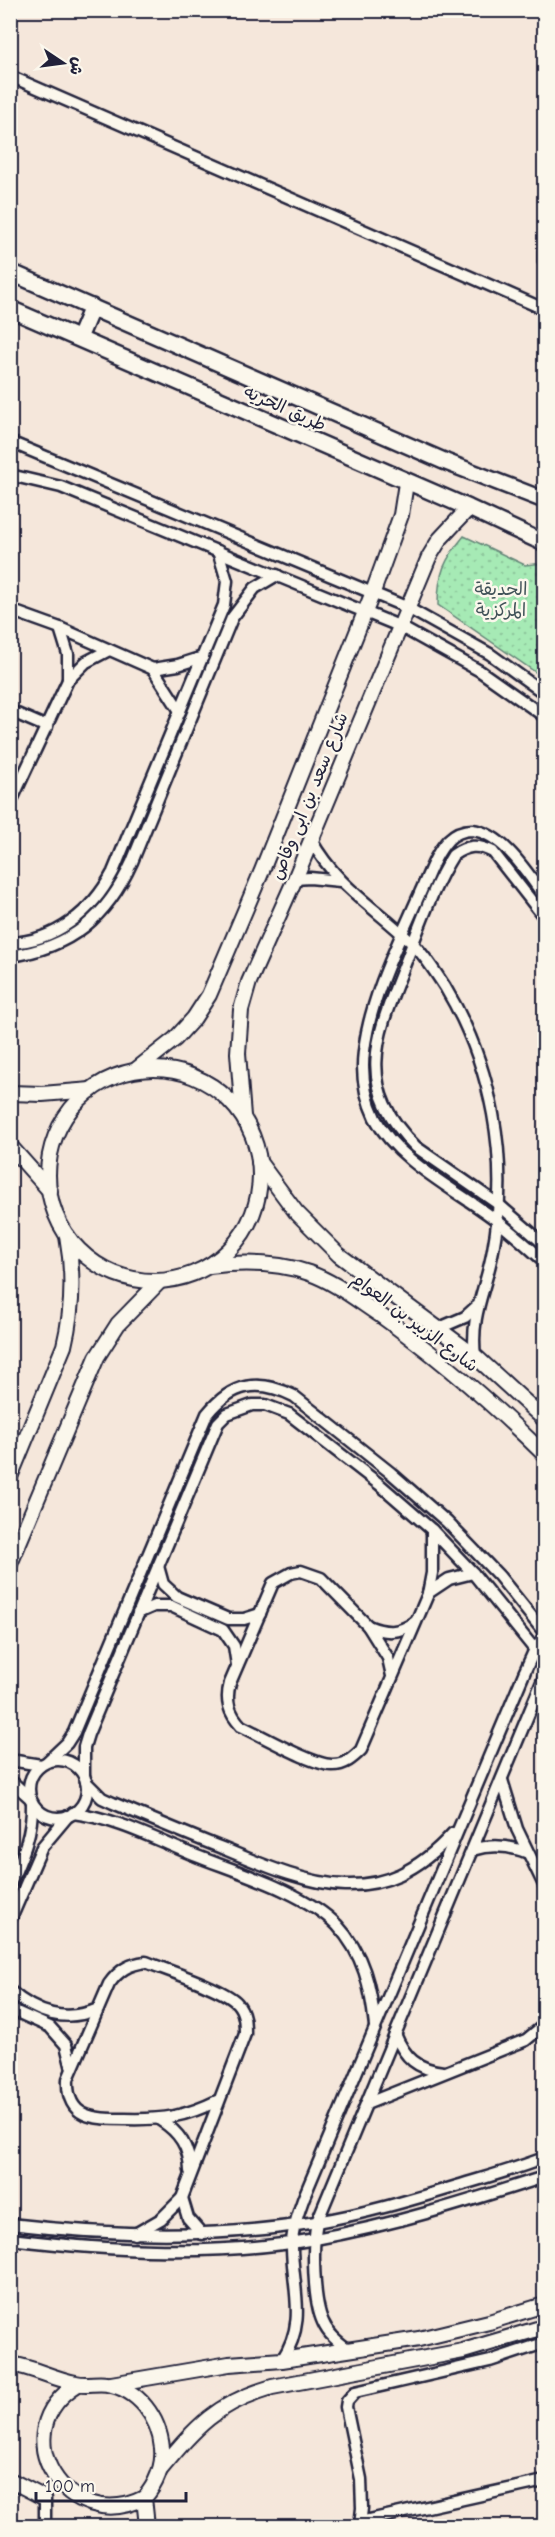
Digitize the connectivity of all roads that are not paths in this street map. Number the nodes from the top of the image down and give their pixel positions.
1 (10, 76) edge
2 (544, 250) edge
3 (544, 262) edge
4 (10, 272) edge
5 (92, 307) junction
6 (10, 309) edge
7 (544, 309) edge
8 (79, 338) junction
9 (10, 442) edge
10 (10, 475) edge
11 (406, 483) junction
12 (544, 500) edge
13 (468, 508) junction
14 (544, 543) edge
15 (218, 551) junction
16 (277, 576) junction
17 (374, 592) junction
18 (406, 607) junction
19 (10, 610) edge
20 (365, 612) junction
21 (399, 626) junction
22 (60, 628) junction
23 (109, 650) junction
24 (203, 657) junction
25 (153, 669) junction
26 (68, 680) junction
27 (544, 693) edge
28 (10, 711) edge
29 (180, 711) junction
30 (544, 716) edge
31 (47, 727) junction
32 (162, 755) junction
33 (173, 760) junction
34 (10, 804) edge
35 (311, 840) junction
36 (295, 879) junction
37 (339, 881) junction
38 (542, 893) edge
39 (530, 898) junction
40 (544, 917) edge
41 (402, 934) junction
42 (10, 943) edge
43 (413, 944) junction
44 (10, 956) edge
45 (135, 1070) junction
46 (91, 1090) junction
47 (10, 1093) edge
48 (243, 1116) junction
49 (10, 1146) edge
50 (259, 1162) junction
51 (50, 1191) junction
52 (498, 1204) junction
53 (497, 1220) junction
54 (66, 1234) junction
55 (544, 1244) edge
56 (544, 1261) edge
57 (207, 1267) junction
58 (160, 1281) junction
59 (476, 1306) junction
60 (437, 1329) junction
61 (475, 1356) junction
62 (544, 1419) edge
63 (544, 1454) edge
64 (10, 1477) edge
65 (175, 1491) junction
66 (187, 1496) junction
67 (432, 1530) junction
68 (10, 1564) edge
69 (158, 1565) junction
70 (473, 1573) junction
71 (428, 1593) junction
72 (201, 1607) junction
73 (138, 1613) junction
74 (260, 1614) junction
75 (196, 1618) junction
76 (416, 1621) junction
77 (368, 1626) junction
78 (544, 1634) edge
79 (535, 1649) junction
80 (544, 1660) edge
81 (237, 1665) junction
82 (392, 1676) junction
83 (544, 1677) edge
84 (10, 1760) edge
85 (45, 1763) junction
86 (85, 1779) junction
87 (10, 1780) edge
88 (502, 1780) junction
89 (32, 1801) junction
90 (71, 1815) junction
91 (460, 1827) junction
92 (472, 1850) junction
93 (528, 1852) junction
94 (10, 1884) edge
95 (544, 1886) edge
96 (10, 1921) edge
97 (398, 1975) junction
98 (417, 1983) junction
99 (10, 1991) edge
100 (10, 2009) edge
101 (98, 2009) junction
102 (35, 2013) junction
103 (544, 2025) edge
104 (375, 2028) junction
105 (395, 2034) junction
106 (72, 2069) junction
107 (443, 2072) junction
108 (219, 2100) junction
109 (366, 2104) junction
110 (160, 2120) junction
111 (543, 2163) edge
112 (190, 2176) junction
113 (544, 2177) edge
114 (182, 2198) junction
115 (317, 2222) junction
116 (10, 2224) edge
117 (294, 2226) junction
118 (36, 2227) junction
119 (135, 2234) junction
120 (202, 2234) junction
121 (10, 2239) edge
122 (314, 2239) junction
123 (34, 2242) junction
124 (292, 2242) junction
125 (544, 2305) edge
126 (544, 2327) edge
127 (544, 2343) edge
128 (349, 2350) junction
129 (282, 2360) junction
130 (10, 2364) edge
131 (78, 2384) junction
132 (110, 2384) junction
133 (32, 2421) dead end
134 (29, 2470) dead end
135 (160, 2470) junction
136 (10, 2480) edge
137 (544, 2481) edge
138 (44, 2498) junction
139 (144, 2498) junction
140 (62, 2512) dead end
141 (105, 2518) dead end
142 (360, 2524) edge
143 (45, 2526) edge
144 (147, 2526) edge

1 - 7 street
2 - 3 street
4 - 5 main road, طريق الحريه
5 - 8 main road
5 - 12 main road, طريق الحريه
6 - 8 main road, طريق الحريه
8 - 11 main road, طريق الحريه
9 - 17 street
10 - 15 street
11 - 13 main road, طريق الحريه
11 - 17 street, شارع سعد بن ابى وقاص
13 - 14 main road, طريق الحريه
13 - 18 street, شارع سعد بن ابى وقاص
15 - 16 street
15 - 24 street
16 - 20 street
16 - 33 street
17 - 18 street
17 - 20 street, شارع سعد بن ابى وقاص
18 - 21 street, شارع سعد بن ابى وقاص
18 - 27 street
19 - 22 street
20 - 21 street
20 - 45 street, شارع سعد بن ابى وقاص
21 - 30 street
21 - 35 street, شارع سعد بن ابى وقاص
22 - 23 street
22 - 26 street
23 - 25 street
23 - 26 street
24 - 25 street
24 - 29 street
25 - 29 street
26 - 31 street
28 - 31 street
29 - 32 street
31 - 34 street
32 - 33 street
32 - 42 street
33 - 44 street
35 - 36 street, شارع سعد بن ابى وقاص
35 - 37 street
36 - 37 street
36 - 48 street, شارع سعد بن ابى وقاص
37 - 41 street
38 - 39 street
38 - 41 street
39 - 40 street
39 - 43 street
41 - 43 street
41 - 53 street
43 - 52 street
43 - 52 street
45 - 46 street
45 - 48 street
46 - 47 street
46 - 51 street
48 - 50 street
49 - 51 street
50 - 57 street
50 - 60 street, شارع الزبير بن العوام
51 - 54 street
52 - 53 street
52 - 55 street
53 - 56 street
53 - 59 street
54 - 58 street
54 - 64 street
57 - 58 street
57 - 63 street, شارع الزبير بن العوام
58 - 68 street
59 - 60 street
59 - 61 street
60 - 61 street, شارع الزبير بن العوام
61 - 62 street, شارع الزبير بن العوام
65 - 66 street
65 - 78 street
65 - 85 street
66 - 67 street
66 - 69 street
67 - 70 street
67 - 71 street
69 - 72 street
69 - 73 street
70 - 71 street
70 - 79 street
71 - 76 street
72 - 74 street
72 - 75 street
73 - 75 street
73 - 86 street
74 - 77 street
74 - 81 street
75 - 81 street
76 - 77 street
76 - 82 street
77 - 82 street
78 - 79 street
79 - 80 street
79 - 91 street
81 - 82 street
83 - 88 street
84 - 85 street
85 - 86 street
85 - 89 street
86 - 90 street
86 - 91 street
87 - 89 street
88 - 92 street
88 - 93 street
89 - 90 street
89 - 94 street
90 - 96 street
90 - 104 street
91 - 97 street
92 - 93 street
92 - 98 street
93 - 95 street
97 - 98 street
97 - 104 street
98 - 105 street
99 - 102 street
100 - 102 street
101 - 102 street
101 - 106 street
101 - 108 street
102 - 106 street
103 - 107 street
104 - 117 street
105 - 107 street
105 - 109 street
106 - 110 street
107 - 109 street
108 - 110 street
108 - 112 street
109 - 115 street
110 - 112 street
111 - 115 street
112 - 114 street
113 - 122 street
114 - 119 street
114 - 120 street
115 - 117 street
115 - 122 street
116 - 118 street
117 - 120 street
117 - 124 street
118 - 119 street
118 - 123 street
119 - 120 street
121 - 123 street
122 - 124 street
122 - 128 street
123 - 124 street
124 - 129 street
125 - 128 street
126 - 135 street
127 - 142 street
128 - 129 street
129 - 132 street
130 - 131 street
131 - 132 street
131 - 133 street
132 - 135 street
134 - 138 street
135 - 139 street
136 - 138 street
137 - 142 street
138 - 140 street
138 - 143 street
139 - 141 street
139 - 144 street

